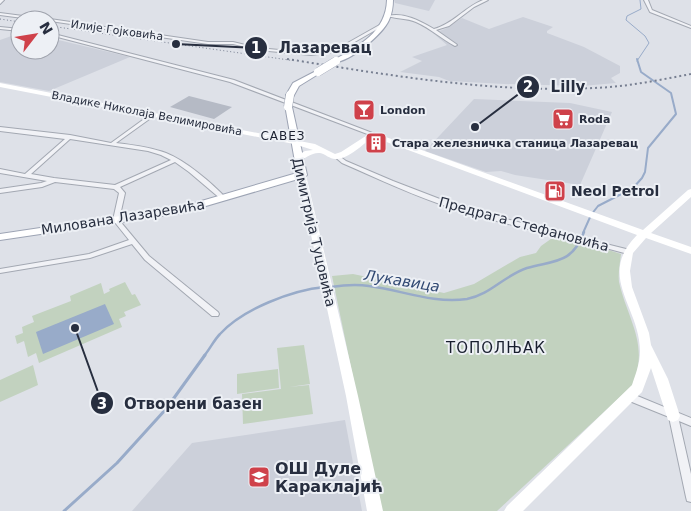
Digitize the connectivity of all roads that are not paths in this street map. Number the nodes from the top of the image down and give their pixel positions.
1 (390, 0) edge
2 (486, 0) edge
3 (646, 0) edge
4 (390, 16) junction
5 (60, 21) edge
6 (384, 24) junction
7 (691, 27) edge
8 (433, 30) junction
9 (60, 37) edge
10 (455, 45) dead end
11 (0, 85) edge
12 (153, 115) junction
13 (0, 129) edge
14 (372, 134) junction
15 (70, 137) junction
16 (294, 142) junction
17 (112, 144) junction
18 (320, 152) junction
19 (338, 157) junction
20 (298, 159) junction
21 (176, 160) junction
22 (0, 171) edge
23 (302, 175) junction
24 (27, 176) junction
25 (43, 182) junction
26 (116, 187) junction
27 (0, 191) edge
28 (691, 192) edge
29 (224, 199) junction
30 (116, 220) junction
31 (656, 224) junction
32 (646, 233) junction
33 (0, 237) edge
34 (133, 240) junction
35 (690, 250) edge
36 (628, 252) junction
37 (0, 271) edge
38 (215, 314) dead end
39 (648, 348) junction
40 (630, 397) junction
41 (673, 416) junction
42 (691, 422) edge
43 (691, 497) edge
44 (375, 511) edge
45 (512, 511) edge

1 - 4 main road
2 - 8 street
3 - 7 street
4 - 6 main road, Димитрија Туцовића
4 - 8 street
5 - 6 street, Илије Гојковића
6 - 16 main road, Димитрија Туцовића, bridge
8 - 10 street
9 - 14 street
11 - 12 street, Владике Николаја Велимировића
12 - 16 street, Владике Николаја Велимировића
12 - 17 street
13 - 15 street
14 - 19 street
14 - 32 street
15 - 17 street
15 - 24 street
16 - 18 street, Владике Николаја Велимировића
16 - 20 main road, Димитрија Туцовића
17 - 21 street
18 - 19 street, Владике Николаја Велимировића
18 - 20 street
19 - 36 street, Предрага Стефановића
20 - 23 main road, Димитрија Туцовића
21 - 26 street
21 - 29 street
22 - 24 street
23 - 29 main road, Милована Лазаревића
23 - 44 street, Димитрија Туцовића
24 - 25 street
25 - 26 street
25 - 27 street
26 - 30 street
28 - 31 street
29 - 30 main road, Милована Лазаревића
30 - 33 main road, Милована Лазаревића
30 - 34 street
31 - 32 street
31 - 35 street
32 - 35 street
32 - 36 street
34 - 37 street
34 - 38 street
36 - 39 street
39 - 40 street
39 - 41 street
40 - 41 street
40 - 45 street
41 - 42 street
41 - 43 street

